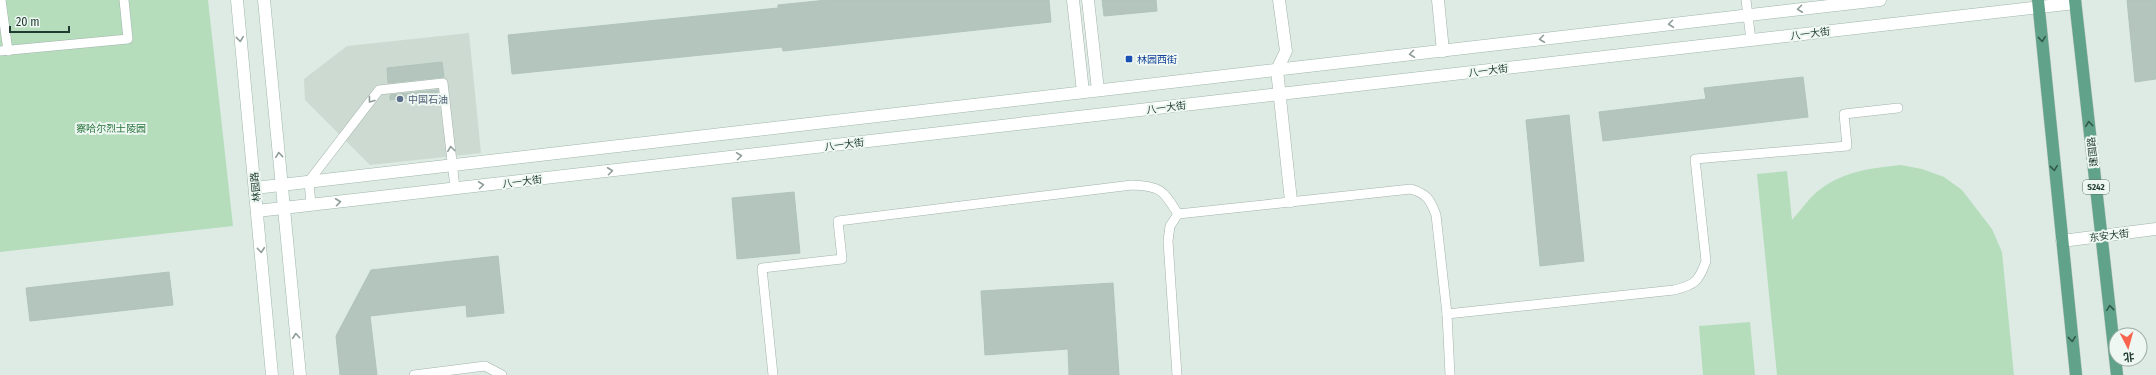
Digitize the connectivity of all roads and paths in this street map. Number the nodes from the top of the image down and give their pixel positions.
1 (1, 0) edge
2 (124, 0) edge
3 (237, 0) edge
4 (264, 0) edge
5 (1073, 0) edge
6 (1088, 0) edge
7 (1279, 0) edge
8 (1438, 0) edge
9 (1746, 0) edge
10 (1880, 0) edge
11 (2075, 2) edge
12 (2038, 4) edge
13 (1748, 15) junction
14 (1751, 40) junction
15 (4, 51) edge
16 (1443, 51) junction
17 (1277, 70) junction
18 (1098, 90) junction
19 (1083, 92) junction
20 (1280, 94) junction
21 (1898, 108) dead end
22 (453, 164) junction
23 (309, 181) junction
24 (282, 184) junction
25 (255, 188) junction
26 (455, 188) junction
27 (1291, 202) junction
28 (311, 205) junction
29 (284, 208) junction
30 (257, 211) junction
31 (1178, 214) junction
32 (2156, 229) edge
33 (2102, 237) junction
34 (2062, 241) junction
35 (1447, 314) junction
36 (272, 375) edge
37 (300, 375) edge
38 (414, 375) edge
39 (502, 375) edge
40 (773, 375) edge
41 (1177, 375) edge
42 (1450, 375) edge
43 (2076, 375) edge
44 (2117, 375) edge

1 - 15 lane
2 - 15 lane
3 -> 25 main road, 林园路
24 -> 4 main road
5 - 19 main road
6 - 18 main road
7 - 17 main road
8 - 16 main road
9 - 13 lane
10 -> 13 main road
11 - 12 main road, 八一大街
33 -> 11 main road, 建国路 / S242
12 - 14 main road, 八一大街
12 -> 34 main road
13 - 14 lane
13 -> 16 main road
14 - 20 main road, 八一大街
16 -> 17 main road
17 - 18 main road
17 - 20 main road
18 - 19 main road
19 - 22 main road
26 -> 20 main road, 八一大街
20 - 27 main road
21 - 35 lane
22 - 23 main road
22 -> 23 lane
22 - 26 lane
23 - 24 main road
23 - 28 lane
24 - 25 main road
24 - 29 main road
25 - 30 main road, 林园路
28 -> 26 main road, 八一大街
27 - 31 lane
27 - 35 lane
28 - 29 main road, 八一大街
29 - 30 main road, 八一大街
37 -> 29 main road
30 -> 36 main road, 林园路
31 - 40 lane
31 - 41 lane
32 - 33 main road, 东安大街
33 - 34 main road, 东安大街
44 -> 33 main road, 建国路 / S242
34 -> 43 main road
35 - 42 lane
38 - 39 lane

